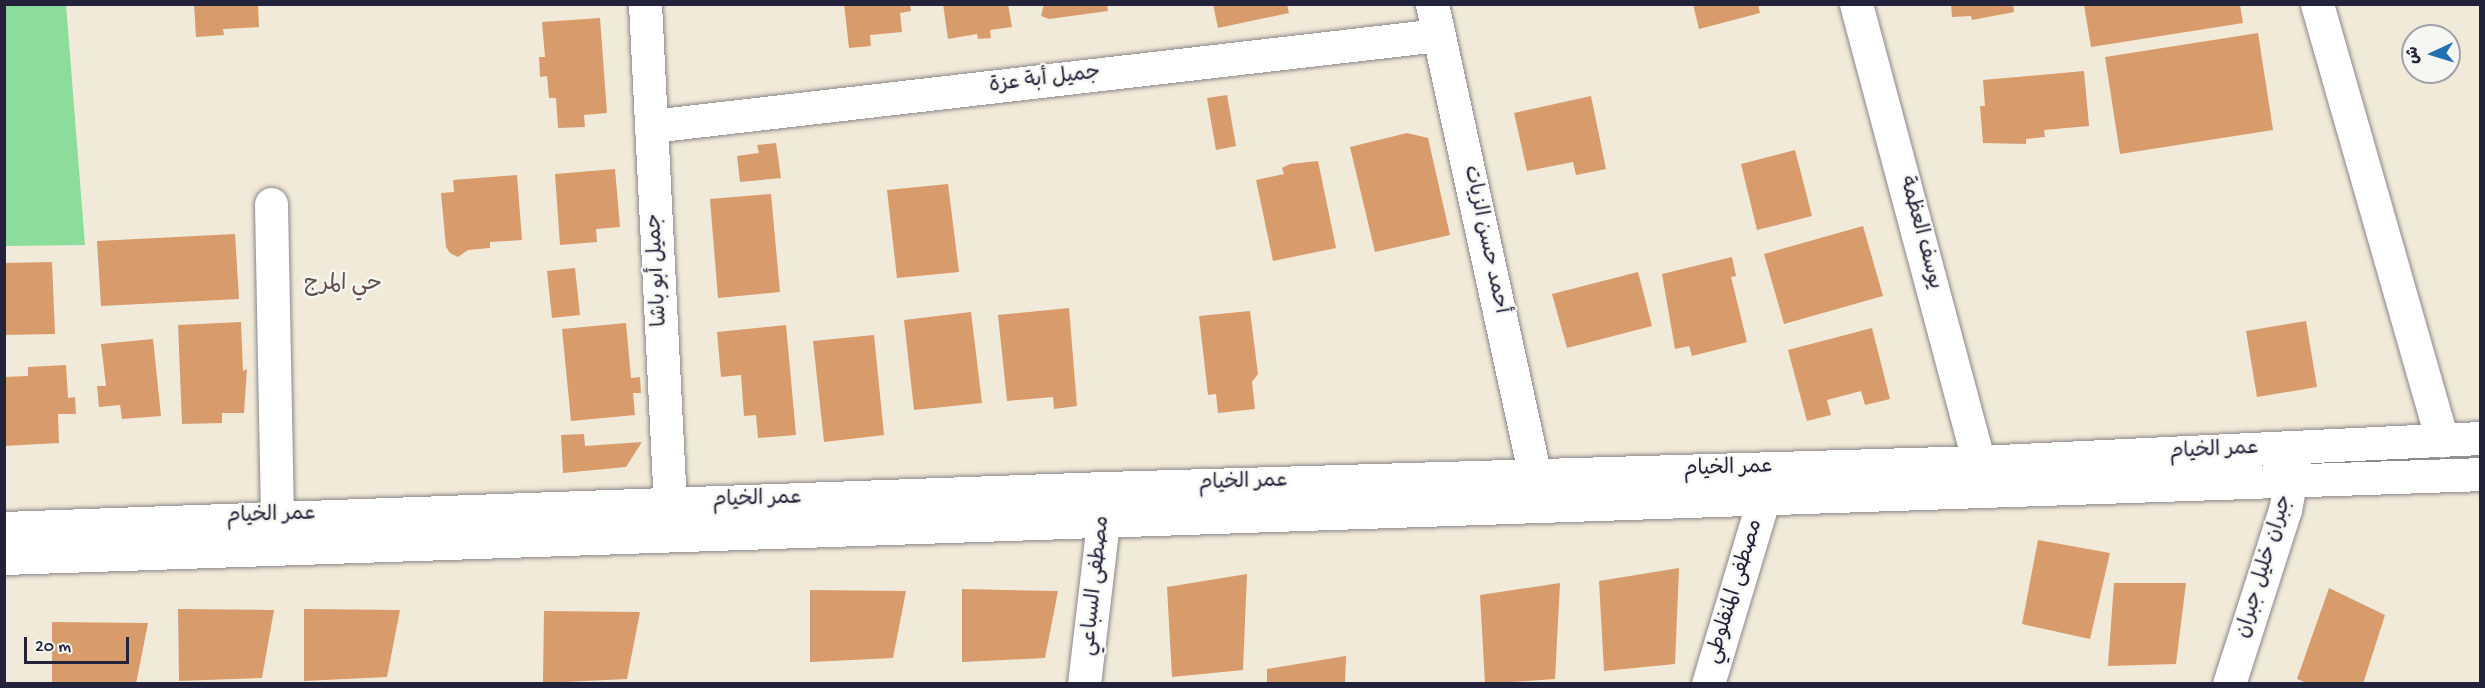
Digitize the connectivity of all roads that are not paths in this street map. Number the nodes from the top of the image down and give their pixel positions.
1 (645, 4) edge
2 (1856, 4) edge
3 (2318, 4) edge
4 (1435, 20) edge
5 (652, 126) junction
6 (271, 204) dead end
7 (2481, 438) edge
8 (2442, 440) junction
9 (2296, 448) junction
10 (1979, 462) junction
11 (2481, 474) edge
12 (1535, 476) junction
13 (2292, 482) junction
14 (1763, 501) junction
15 (1106, 503) junction
16 (277, 516) junction
17 (671, 520) junction
18 (4, 528) edge
19 (4, 558) edge
20 (1084, 684) edge
21 (1708, 684) edge
22 (2229, 684) edge

1 - 5 street, جميل أبو باشا
2 - 10 street, يوسف العظمة
3 - 8 street
4 - 5 street, جميل أبة عزة
4 - 12 street, أحمد حسن الزيات
5 - 17 street, جميل أبو باشا
6 - 16 street
7 - 8 street, عمر الخيام
8 - 9 street, عمر الخيام
9 - 10 street, عمر الخيام
9 - 13 street, جبران خليل جبران
10 - 12 street, عمر الخيام
11 - 13 street, عمر الخيام
12 - 15 street, عمر الخيام
13 - 14 street, عمر الخيام
13 - 22 street, جبران خليل جبران
14 - 15 street, عمر الخيام
14 - 21 street, مصطفى المنفلوطي
15 - 17 street, عمر الخيام
15 - 20 street, مصطفى السباعي
16 - 17 street, عمر الخيام
16 - 18 street, عمر الخيام
17 - 19 street, عمر الخيام

